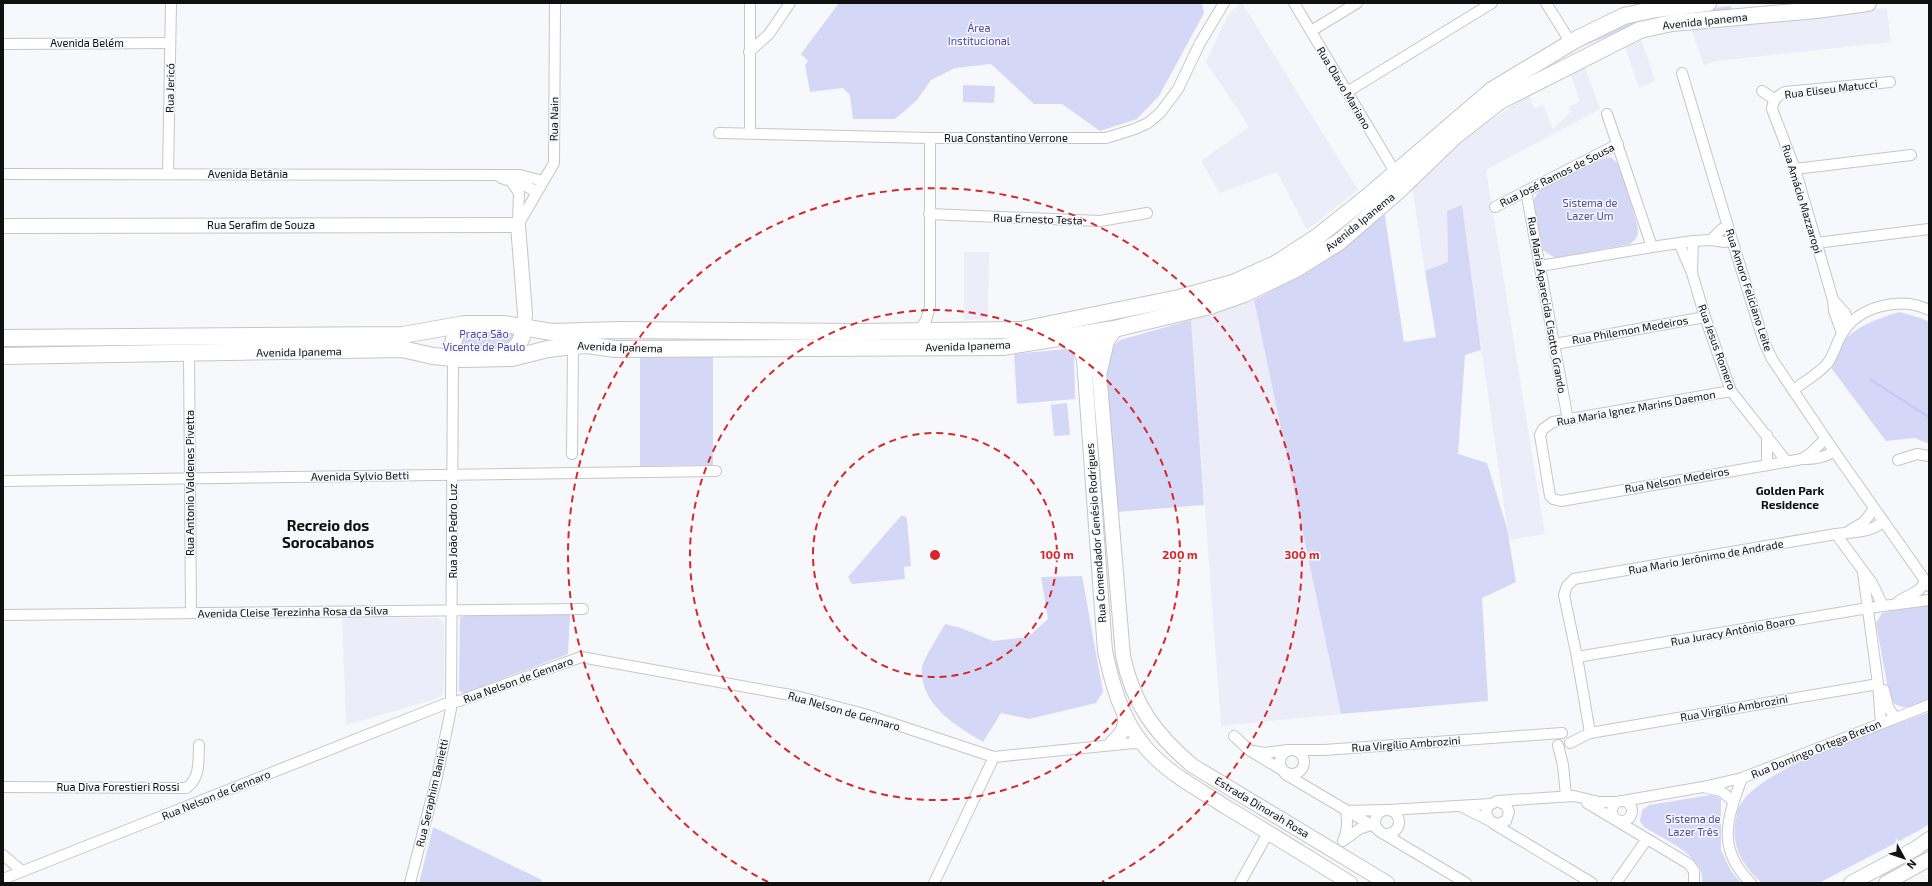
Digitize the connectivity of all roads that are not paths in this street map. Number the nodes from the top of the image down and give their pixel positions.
1 (171, 3) edge
2 (555, 3) edge
3 (750, 3) edge
4 (790, 3) edge
5 (1224, 3) edge
6 (1294, 3) edge
7 (1358, 3) edge
8 (1492, 3) edge
9 (1546, 3) edge
10 (1708, 3) edge
11 (1868, 3) edge
12 (1650, 6) edge
13 (1311, 32) junction
14 (170, 43) junction
15 (1571, 43) junction
16 (3, 44) edge
17 (749, 52) junction
18 (1682, 72) dead end
19 (1890, 82) dead end
20 (1347, 92) junction
21 (1762, 92) dead end
22 (1514, 93) junction
23 (1774, 99) junction
24 (1607, 114) dead end
25 (719, 133) dead end
26 (750, 133) junction
27 (930, 138) junction
28 (1618, 144) junction
29 (1911, 155) dead end
30 (554, 163) junction
31 (1428, 163) junction
32 (1795, 169) junction
33 (1395, 172) junction
34 (3, 174) edge
35 (168, 174) junction
36 (493, 175) junction
37 (520, 175) junction
38 (539, 188) junction
39 (1526, 191) junction
40 (1495, 207) dead end
41 (1147, 213) dead end
42 (929, 214) junction
43 (518, 225) junction
44 (3, 226) edge
45 (1728, 228) junction
46 (1929, 229) edge
47 (1711, 240) junction
48 (1732, 240) junction
49 (1693, 241) junction
50 (1816, 242) junction
51 (1679, 243) junction
52 (1652, 247) junction
53 (1540, 266) junction
54 (1692, 273) junction
55 (1833, 300) junction
56 (930, 307) junction
57 (1929, 310) edge
58 (1705, 317) junction
59 (1848, 320) junction
60 (1066, 322) junction
61 (465, 324) junction
62 (524, 327) junction
63 (1114, 329) junction
64 (942, 330) junction
65 (919, 331) junction
66 (1842, 333) junction
67 (1085, 334) junction
68 (3, 338) edge
69 (1061, 339) junction
70 (1555, 344) junction
71 (573, 346) junction
72 (189, 354) junction
73 (3, 356) edge
74 (453, 358) junction
75 (473, 359) junction
76 (1099, 371) junction
77 (1793, 390) junction
78 (1732, 391) junction
79 (1568, 420) junction
80 (1767, 435) junction
81 (1825, 439) junction
82 (1834, 451) junction
83 (572, 454) dead end
84 (1929, 456) edge
85 (1802, 459) junction
86 (1898, 460) dead end
87 (1787, 462) junction
88 (1767, 465) junction
89 (716, 471) dead end
90 (453, 474) junction
91 (190, 478) junction
92 (3, 481) edge
93 (1553, 499) joint
94 (1874, 509) junction
95 (1883, 522) junction
96 (1848, 532) junction
97 (1836, 534) junction
98 (1863, 573) junction
99 (1928, 583) edge
100 (1929, 600) edge
101 (1886, 606) junction
102 (1868, 608) junction
103 (583, 609) dead end
104 (453, 610) junction
105 (191, 613) junction
106 (3, 615) edge
107 (1577, 657) junction
108 (1878, 684) junction
109 (452, 703) junction
110 (1929, 705) edge
111 (1126, 715) junction
112 (1148, 718) joint
113 (1895, 718) junction
114 (1881, 723) junction
115 (1563, 733) junction
116 (1590, 733) junction
117 (1536, 734) junction
118 (1234, 736) dead end
119 (1139, 739) junction
120 (1107, 744) junction
121 (1557, 744) junction
122 (1570, 744) junction
123 (199, 745) dead end
124 (1171, 748) junction
125 (1249, 750) junction
126 (1291, 750) junction
127 (1324, 750) junction
128 (994, 757) junction
129 (1304, 764) junction
130 (1563, 765) junction
131 (1284, 772) junction
132 (1742, 778) junction
133 (3, 787) edge
134 (1703, 787) junction
135 (1312, 788) junction
136 (1566, 796) junction
137 (1653, 796) junction
138 (1580, 797) junction
139 (1537, 798) junction
140 (1620, 801) junction
141 (1734, 801) junction
142 (1494, 802) junction
143 (1458, 805) junction
144 (1422, 807) junction
145 (1386, 810) junction
146 (1346, 811) junction
147 (1632, 812) junction
148 (1509, 815) junction
149 (1617, 820) junction
150 (1492, 822) junction
151 (1398, 825) junction
152 (1377, 829) junction
153 (1268, 833) junction
154 (1645, 838) junction
155 (1929, 839) edge
156 (1522, 841) junction
157 (1413, 851) junction
158 (3, 855) edge
159 (1929, 859) edge
160 (22, 872) junction
161 (3, 879) edge
162 (410, 883) edge
163 (934, 883) edge
164 (1240, 883) edge
165 (1350, 883) edge
166 (1387, 883) edge
167 (1466, 883) edge
168 (1592, 883) edge
169 (1616, 883) edge
170 (1694, 883) edge
171 (1751, 883) edge
172 (1850, 883) edge
173 (1886, 883) edge

1 - 14 street, Rua Jericó
2 - 30 street, Rua Nain
3 - 17 street
4 - 17 street
5 - 27 street, Rua Constantino Verrone
6 - 13 street, Rua Olavo Mariano
7 - 13 street
8 - 20 street
9 - 15 street
10 - 12 main road, Avenida Ipanema
11 - 22 main road, Avenida Ipanema
12 - 15 main road, Avenida Ipanema
13 - 20 street, Rua Olavo Mariano
14 - 16 street, Avenida Belém
14 - 35 street, Rua Jericó
15 - 22 main road
15 - 33 main road, Avenida Ipanema
17 - 26 street
18 - 45 street, Rua Amoro Feliciano Leite
19 - 23 street, Rua Eliseu Matucci
20 - 33 street, Rua Olavo Mariano
21 - 23 street
22 - 31 main road, Avenida Ipanema
23 - 32 street, Rua Amácio Mazzaropi
24 - 28 street
25 - 26 street, Rua Constantino Verrone
26 - 27 street, Rua Constantino Verrone
27 - 42 street
28 - 39 street, Rua José Ramos de Sousa
28 - 52 street
29 - 32 street
30 - 37 street, Avenida Betânia
30 - 38 street
31 - 33 main road
31 - 63 main road, Avenida Ipanema
32 - 50 street, Rua Amácio Mazzaropi
33 - 60 main road, Avenida Ipanema
34 - 35 street, Avenida Betânia
35 - 36 street, Avenida Betânia
36 - 37 street, Avenida Betânia
36 - 38 street, Avenida Betânia
36 - 43 street
37 - 38 street, Avenida Betânia
38 - 43 street
39 - 40 street, Rua José Ramos de Sousa
39 - 53 street, Rua Maria Aparecida Cisotto Grando
41 - 42 street, Rua Ernesto Testa
42 - 56 street
43 - 44 main road, Rua Serafim de Souza
43 - 62 main road
45 - 47 street
45 - 48 street, Rua Amoro Feliciano Leite
46 - 50 street
47 - 48 street
47 - 49 street
48 - 77 street, Rua Amoro Feliciano Leite
49 - 51 street
49 - 54 street, Rua Jesus Romero
50 - 55 street, Rua Amácio Mazzaropi
51 - 52 street
51 - 54 street, Rua Jesus Romero
52 - 53 street
53 - 70 street, Rua Maria Aparecida Cisotto Grando
54 - 58 street, Rua Jesus Romero
55 - 59 street, Rua Amácio Mazzaropi
55 - 66 street, Rua Amácio Mazzaropi
56 - 64 street
56 - 65 street
57 - 59 street
58 - 70 street, Rua Philemon Medeiros
58 - 78 street, Rua Jesus Romero
59 - 66 street
60 - 64 main road, Avenida Ipanema
60 - 67 main road
61 - 62 main road, Avenida Ipanema
61 - 68 main road, Avenida Ipanema
61 - 74 main road
62 - 65 main road, Avenida Ipanema
62 - 75 main road
63 - 67 main road, Avenida Ipanema
63 - 76 main road
64 - 65 main road, Avenida Ipanema
66 - 77 street
67 - 69 main road, Avenida Ipanema
67 - 76 main road, Rua Comendador Genésio Rodrigues
69 - 71 main road, Avenida Ipanema
69 - 111 main road, Rua Comendador Genésio Rodrigues
70 - 79 street, Rua Maria Aparecida Cisotto Grando
71 - 75 main road, Avenida Ipanema
71 - 83 street
72 - 73 main road, Avenida Ipanema
72 - 74 main road, Avenida Ipanema
72 - 91 street, Rua Antonio Valdenes Pivetta
74 - 75 main road, Avenida Ipanema
74 - 90 street, Rua João Pedro Luz
76 - 112 main road, Rua Comendador Genésio Rodrigues
77 - 81 street, Rua Amoro Feliciano Leite
78 - 79 street, Rua Maria Ignez Marins Daemon
78 - 80 street, Rua Jesus Romero
79 - 93 street, Rua Maria Ignez Marins Daemon
80 - 87 street, Rua Jesus Romero
80 - 88 street
81 - 82 street, Rua Amoro Feliciano Leite
81 - 85 street, Rua Nelson Medeiros
82 - 85 street, Rua Nelson Medeiros
82 - 94 street, Rua Amoro Feliciano Leite
84 - 86 street
85 - 87 street, Rua Nelson Medeiros
87 - 88 street, Rua Nelson Medeiros
88 - 93 street, Rua Nelson Medeiros
89 - 90 street, Avenida Sylvio Betti
90 - 91 street, Avenida Sylvio Betti
90 - 104 street, Rua João Pedro Luz
91 - 92 street, Avenida Sylvio Betti
91 - 105 street, Rua Antonio Valdenes Pivetta
94 - 95 street, Rua Amoro Feliciano Leite
94 - 96 street, Rua Mario Jerônimo de Andrade
95 - 96 street, Rua Mario Jerônimo de Andrade
95 - 99 street, Rua Amoro Feliciano Leite
96 - 97 street, Rua Mario Jerônimo de Andrade
97 - 98 street
97 - 107 street, Rua Mario Jerônimo de Andrade
98 - 101 street
98 - 102 street
99 - 101 street, Rua Juracy Antônio Boaro
100 - 101 street, Rua Juracy Antônio Boaro
101 - 102 street, Rua Juracy Antônio Boaro
102 - 107 street, Rua Juracy Antônio Boaro
102 - 108 street
103 - 104 street, Avenida Cleise Terezinha Rosa da Silva
104 - 105 street, Avenida Cleise Terezinha Rosa da Silva
104 - 109 street, Rua João Pedro Luz
105 - 106 street, Avenida Cleise Terezinha Rosa da Silva
107 - 116 street
108 - 113 street
108 - 114 street
108 - 116 street, Rua Virgílio Ambrozini
109 - 128 street, Rua Nelson de Gennaro
109 - 160 street, Rua Nelson de Gennaro
109 - 162 street, Rua Seraphim Banietti
110 - 113 street, Rua Domingo Ortega Breton
111 - 119 main road, Rua Comendador Genésio Rodrigues
111 - 120 main road
112 - 124 main road, Estrada Dinorah Rosa
113 - 114 street, Rua Domingo Ortega Breton
114 - 132 street, Rua Domingo Ortega Breton
115 - 116 street, Rua Virgílio Ambrozini
115 - 117 street, Rua Virgílio Ambrozini
115 - 121 street
115 - 122 street
116 - 122 street, Rua Virgílio Ambrozini
117 - 121 street, Rua Virgílio Ambrozini
117 - 127 street, Rua Virgílio Ambrozini
118 - 125 street
119 - 120 street, Rua Nelson de Gennaro
119 - 124 main road
119 - 153 main road, Estrada Dinorah Rosa
120 - 128 street, Rua Nelson de Gennaro
121 - 122 street
121 - 130 street
122 - 130 street
123 - 133 street, Rua Diva Forestieri Rossi
124 - 166 main road, Estrada Dinorah Rosa
125 - 126 street, Rua Virgílio Ambrozini
125 - 131 street
126 - 127 street, Rua Virgílio Ambrozini
126 - 129 street
126 - 131 street
127 - 129 street, Rua Virgílio Ambrozini
128 - 163 street
129 - 131 street
129 - 135 street
130 - 136 street
131 - 135 street
132 - 134 street
132 - 141 street, Rua Domingo Ortega Breton
134 - 137 street
134 - 141 street
135 - 146 street
136 - 138 street
136 - 139 street
137 - 140 street
137 - 147 street
138 - 140 street
138 - 149 street
139 - 142 street
139 - 148 street
140 - 147 street
140 - 149 street
141 - 171 street, Rua Domingo Ortega Breton
142 - 143 street
142 - 148 street
142 - 150 street
143 - 144 street
143 - 150 street
144 - 145 street
144 - 151 street
145 - 146 street
145 - 151 street
145 - 152 street
146 - 152 street
146 - 152 street
147 - 149 street
147 - 154 street
148 - 150 street
148 - 156 street
149 - 154 street
150 - 156 street
151 - 152 street
151 - 157 street
152 - 157 street
153 - 164 street
153 - 165 main road, Estrada Dinorah Rosa
154 - 169 street
154 - 170 street
155 - 172 main road
156 - 168 street
157 - 167 street
158 - 160 street
159 - 173 main road
160 - 161 street, Rua Nelson de Gennaro

